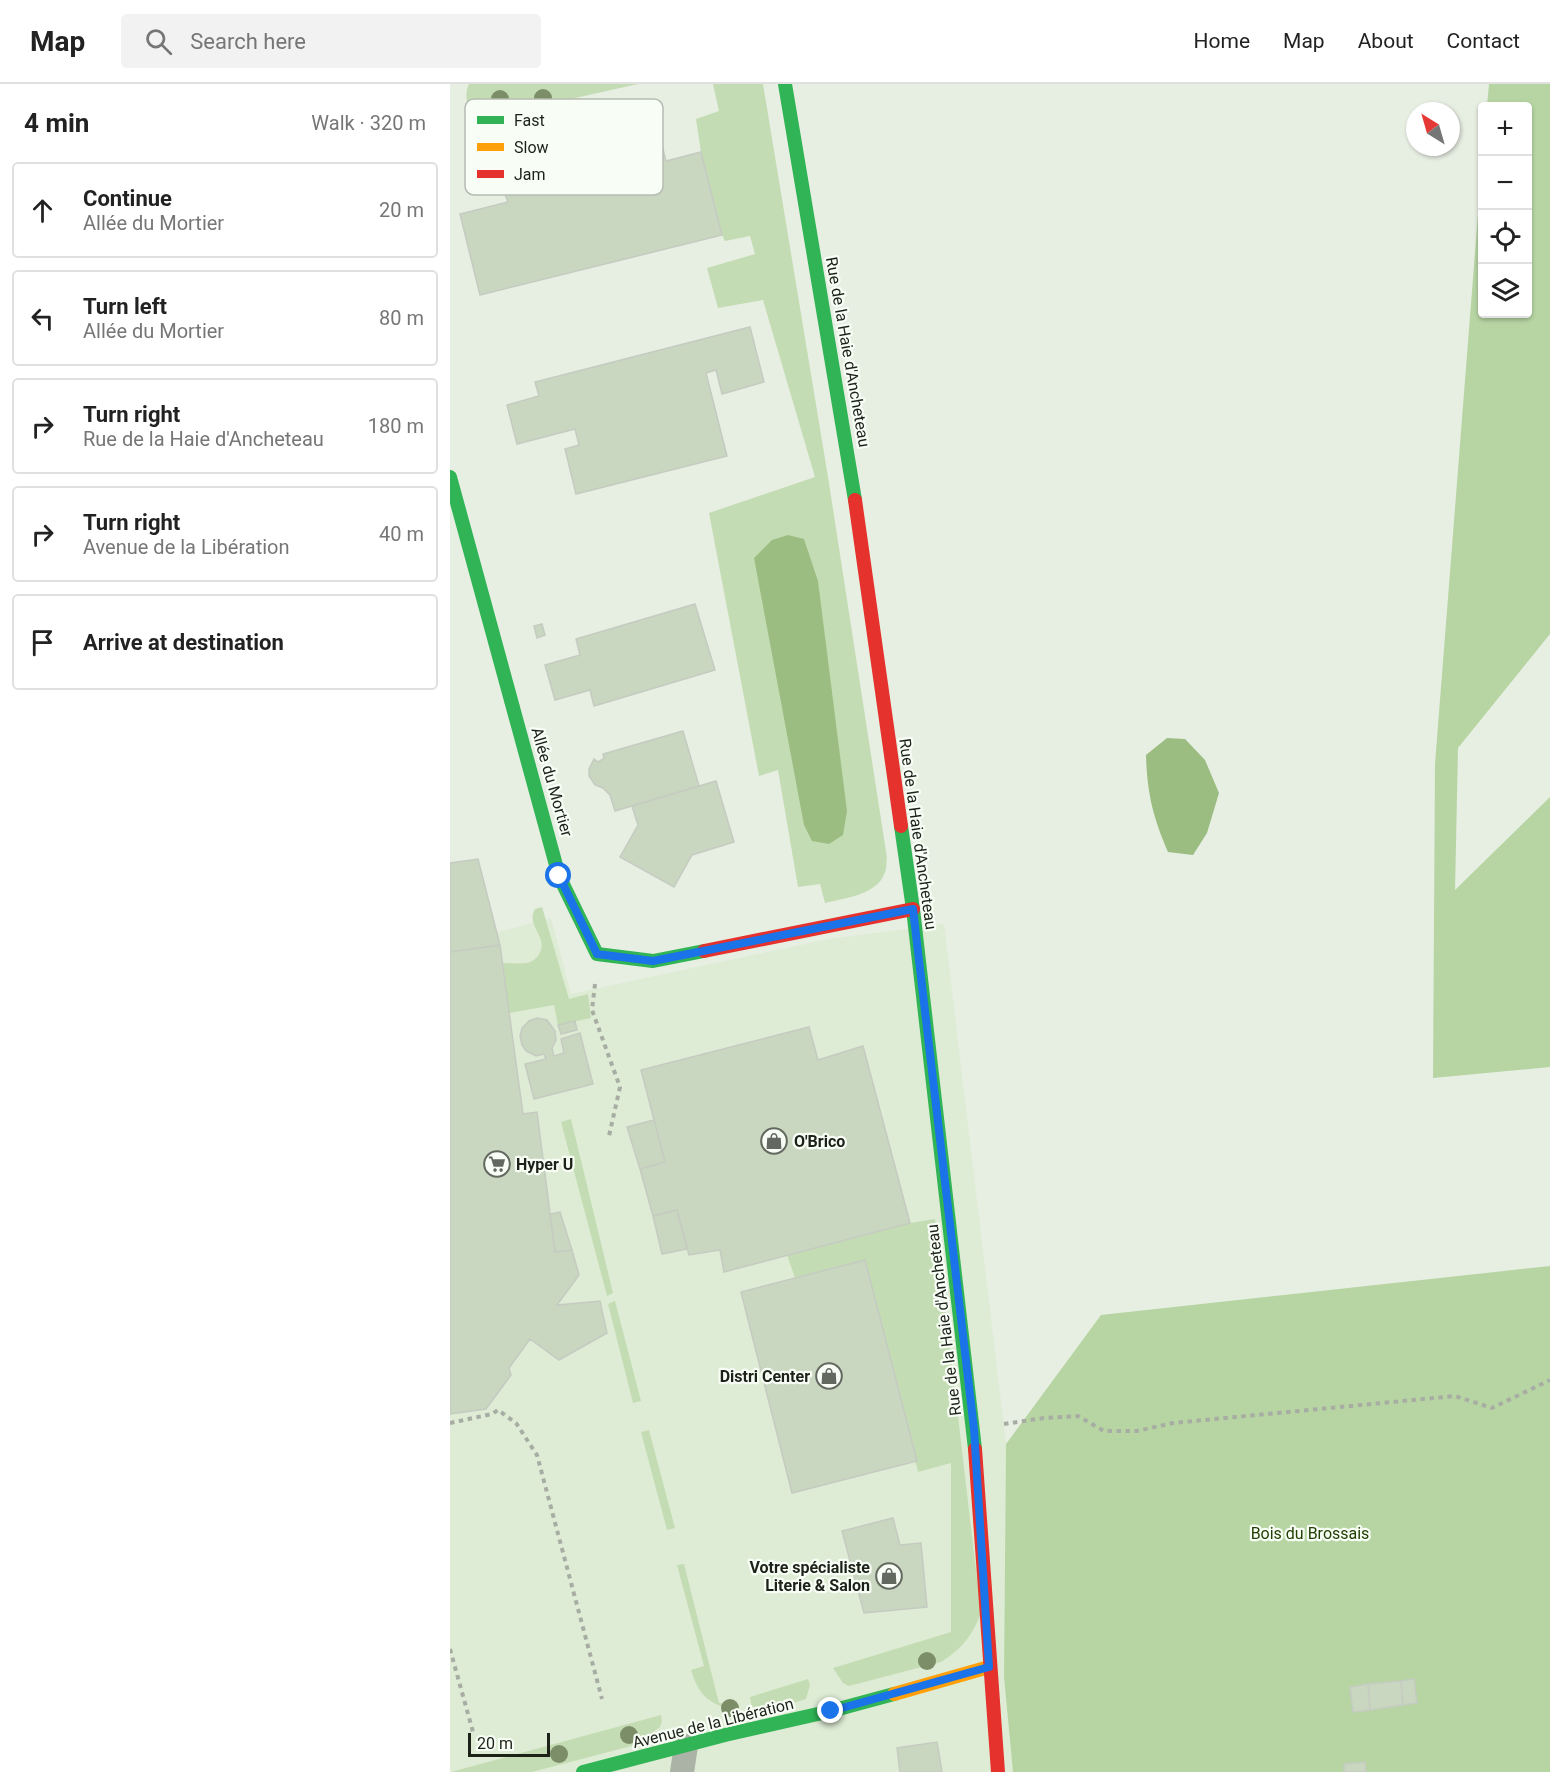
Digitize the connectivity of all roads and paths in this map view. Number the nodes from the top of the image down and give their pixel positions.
1 (785, 84) edge
2 (450, 477) edge
3 (913, 909) junction
4 (597, 954) junction
5 (609, 1136) dead end
6 (1550, 1380) edge
7 (450, 1423) edge
8 (974, 1429) junction
9 (450, 1649) edge
10 (989, 1667) junction
11 (602, 1699) dead end
12 (472, 1732) dead end
13 (686, 1746) junction
14 (583, 1772) edge
15 (682, 1772) edge
16 (998, 1772) edge

1 - 3 street, Rue de la Haie d'Ancheteau
2 - 4 street, Allée du Mortier
3 - 4 street
3 - 8 street, Rue de la Haie d'Ancheteau
4 - 5 path
6 - 8 path
7 - 11 path
8 - 10 street, Rue de la Haie d'Ancheteau
9 - 12 path
10 - 13 street, Avenue de la Libération
10 - 16 street, Rue de la Haie d'Ancheteau
13 - 14 street, Avenue de la Libération
13 - 15 street

